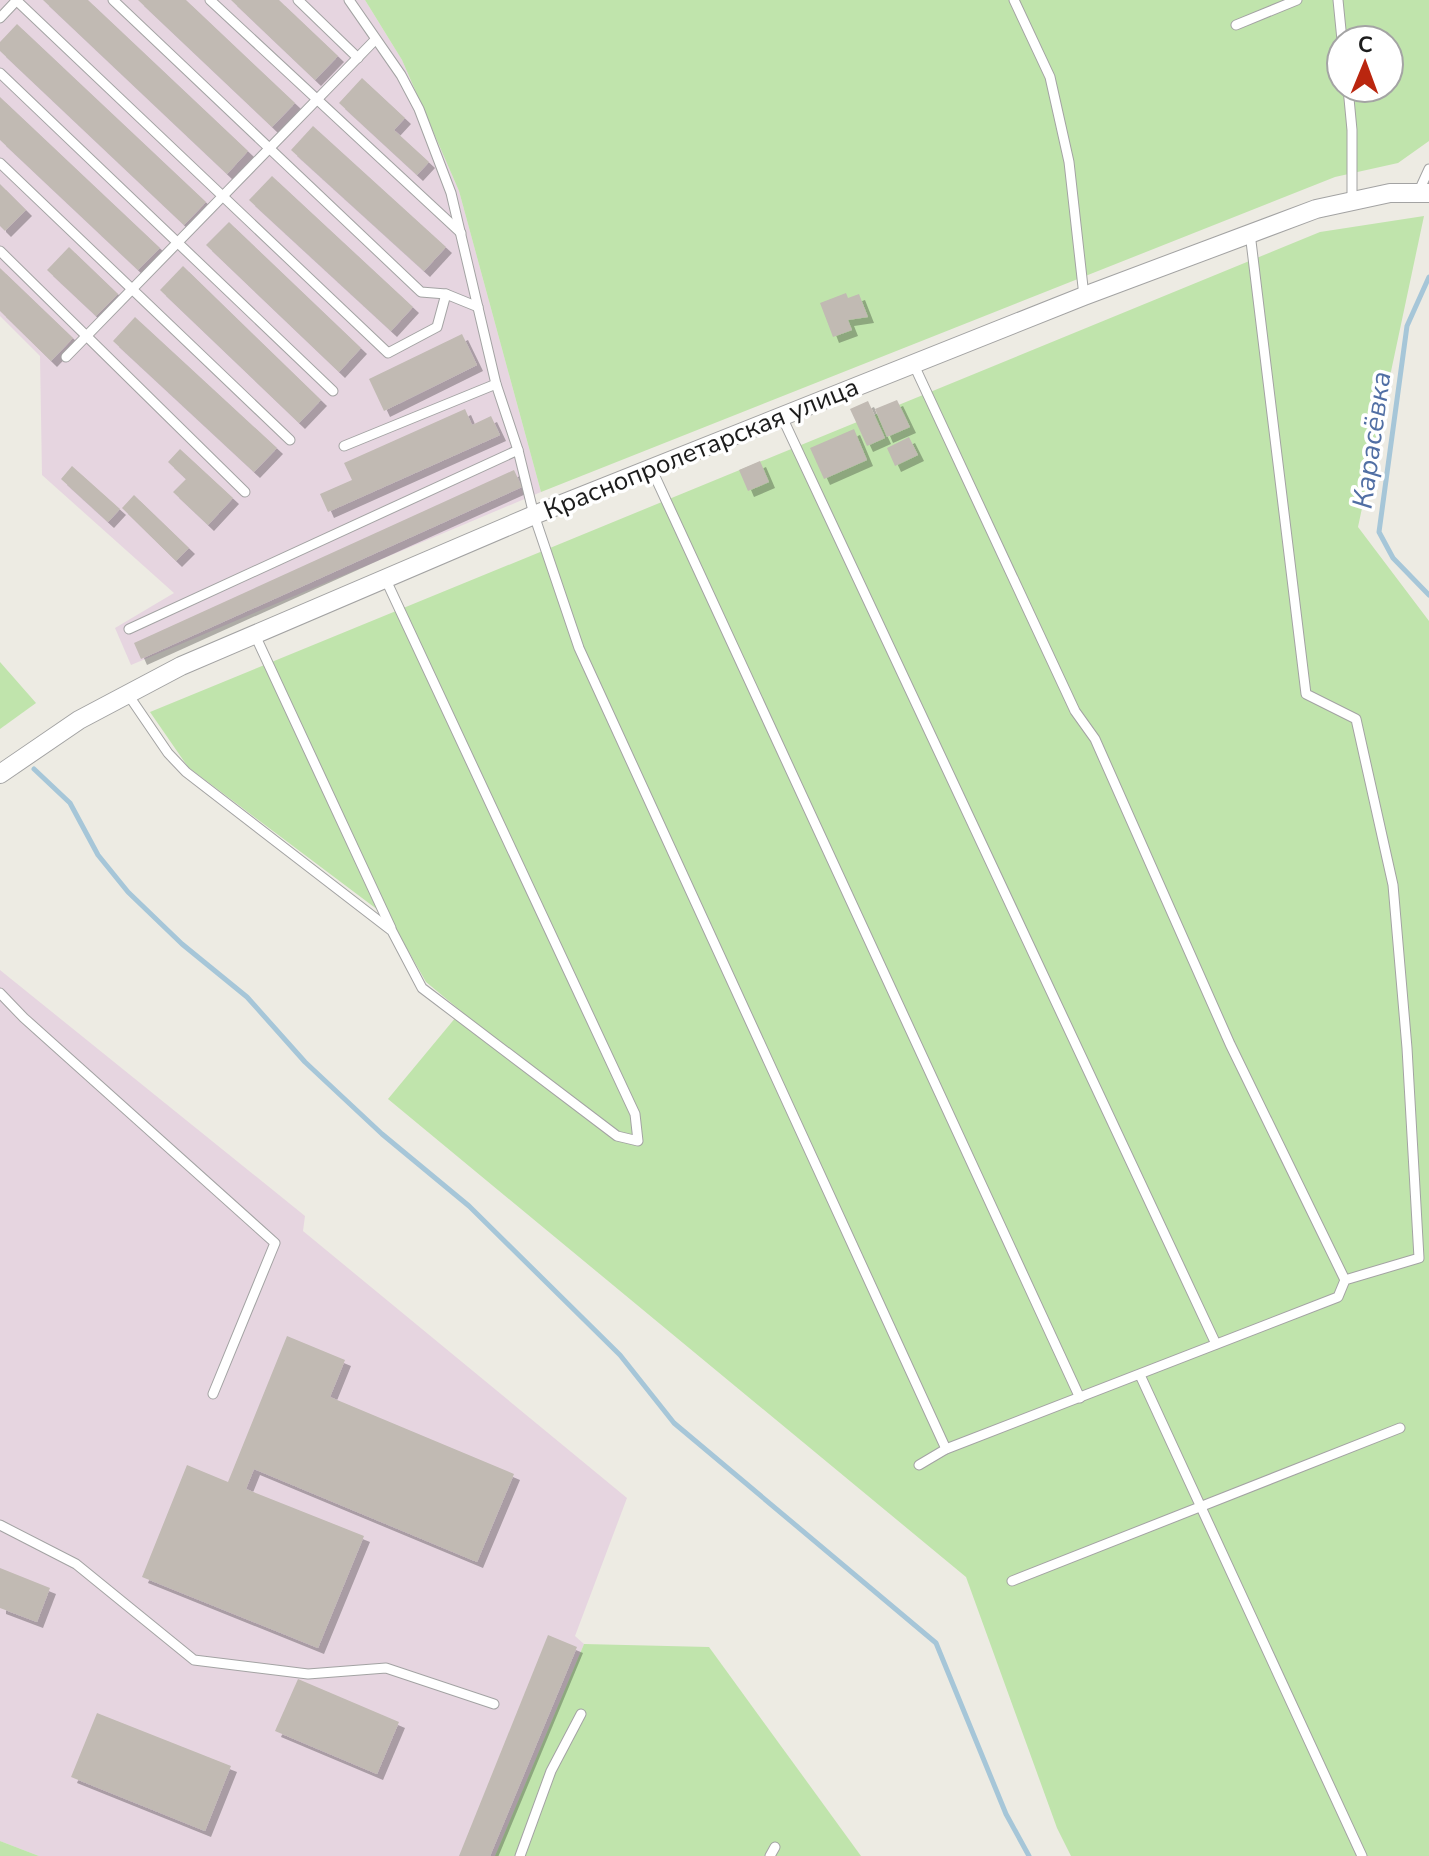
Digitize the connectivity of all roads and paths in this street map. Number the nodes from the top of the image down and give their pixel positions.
1 (17, 0) edge
2 (113, 0) edge
3 (210, 0) edge
4 (298, 0) edge
5 (349, 0) edge
6 (1014, 0) edge
7 (1297, 0) edge
8 (1338, 0) edge
9 (0, 18) edge
10 (1340, 24) edge
11 (1236, 25) dead end
12 (374, 41) junction
13 (358, 58) junction
14 (0, 73) edge
15 (316, 100) junction
16 (1350, 104) edge
17 (269, 148) junction
18 (0, 163) edge
19 (1429, 169) edge
20 (1424, 193) edge
21 (224, 195) junction
22 (1352, 199) junction
23 (461, 233) junction
24 (1250, 233) junction
25 (178, 242) junction
26 (0, 251) edge
27 (132, 289) junction
28 (446, 294) junction
29 (1084, 296) junction
30 (478, 307) junction
31 (86, 336) junction
32 (66, 357) dead end
33 (913, 363) junction
34 (496, 384) junction
35 (333, 391) dead end
36 (782, 417) junction
37 (290, 440) dead end
38 (344, 446) dead end
39 (518, 450) junction
40 (652, 470) junction
41 (245, 492) dead end
42 (534, 515) junction
43 (385, 578) junction
44 (129, 629) dead end
45 (254, 632) junction
46 (127, 693) junction
47 (0, 774) edge
48 (392, 931) junction
49 (0, 993) edge
50 (1345, 1280) junction
51 (1216, 1344) junction
52 (1140, 1375) junction
53 (213, 1394) dead end
54 (1080, 1398) junction
55 (1400, 1428) dead end
56 (946, 1449) junction
57 (919, 1465) dead end
58 (1202, 1508) junction
59 (0, 1525) edge
60 (1012, 1581) dead end
61 (494, 1704) dead end
62 (581, 1714) dead end
63 (520, 1856) edge
64 (1362, 1856) edge

1 - 9 lane
1 - 21 lane
2 - 17 lane
3 - 15 lane
4 - 13 lane
5 - 12 lane
6 - 29 lane
7 - 11 lane
8 - 10 lane
12 - 13 lane
12 - 23 lane
13 - 15 lane
14 - 25 lane
15 - 17 lane
15 - 23 lane
16 - 22 lane
17 - 21 lane
17 - 28 lane
18 - 27 lane
19 - 20 lane
20 - 22 street, Краснопролетарская улица
21 - 25 lane
21 - 28 lane
22 - 24 street, Краснопролетарская улица
23 - 30 lane
24 - 29 street, Краснопролетарская улица
24 - 50 lane
25 - 27 lane
25 - 35 lane
26 - 31 lane
27 - 31 lane
27 - 37 lane
28 - 30 lane
29 - 33 street, Краснопролетарская улица
30 - 34 lane
31 - 32 lane
31 - 41 lane
33 - 36 street, Краснопролетарская улица
33 - 50 lane
34 - 38 lane
34 - 39 lane
36 - 40 street, Краснопролетарская улица
36 - 51 lane
39 - 42 lane
39 - 44 lane
40 - 42 street, Краснопролетарская улица
40 - 54 lane
42 - 43 street, Краснопролетарская улица
42 - 56 lane
43 - 45 street, Краснопролетарская улица
43 - 48 lane
45 - 46 street, Краснопролетарская улица
45 - 48 lane
46 - 47 street, Краснопролетарская улица
46 - 48 lane
49 - 53 lane
50 - 51 lane
51 - 52 lane
52 - 54 lane
52 - 58 lane
54 - 56 lane
55 - 58 lane
56 - 57 lane
58 - 60 lane
58 - 64 lane
59 - 61 lane
62 - 63 lane

